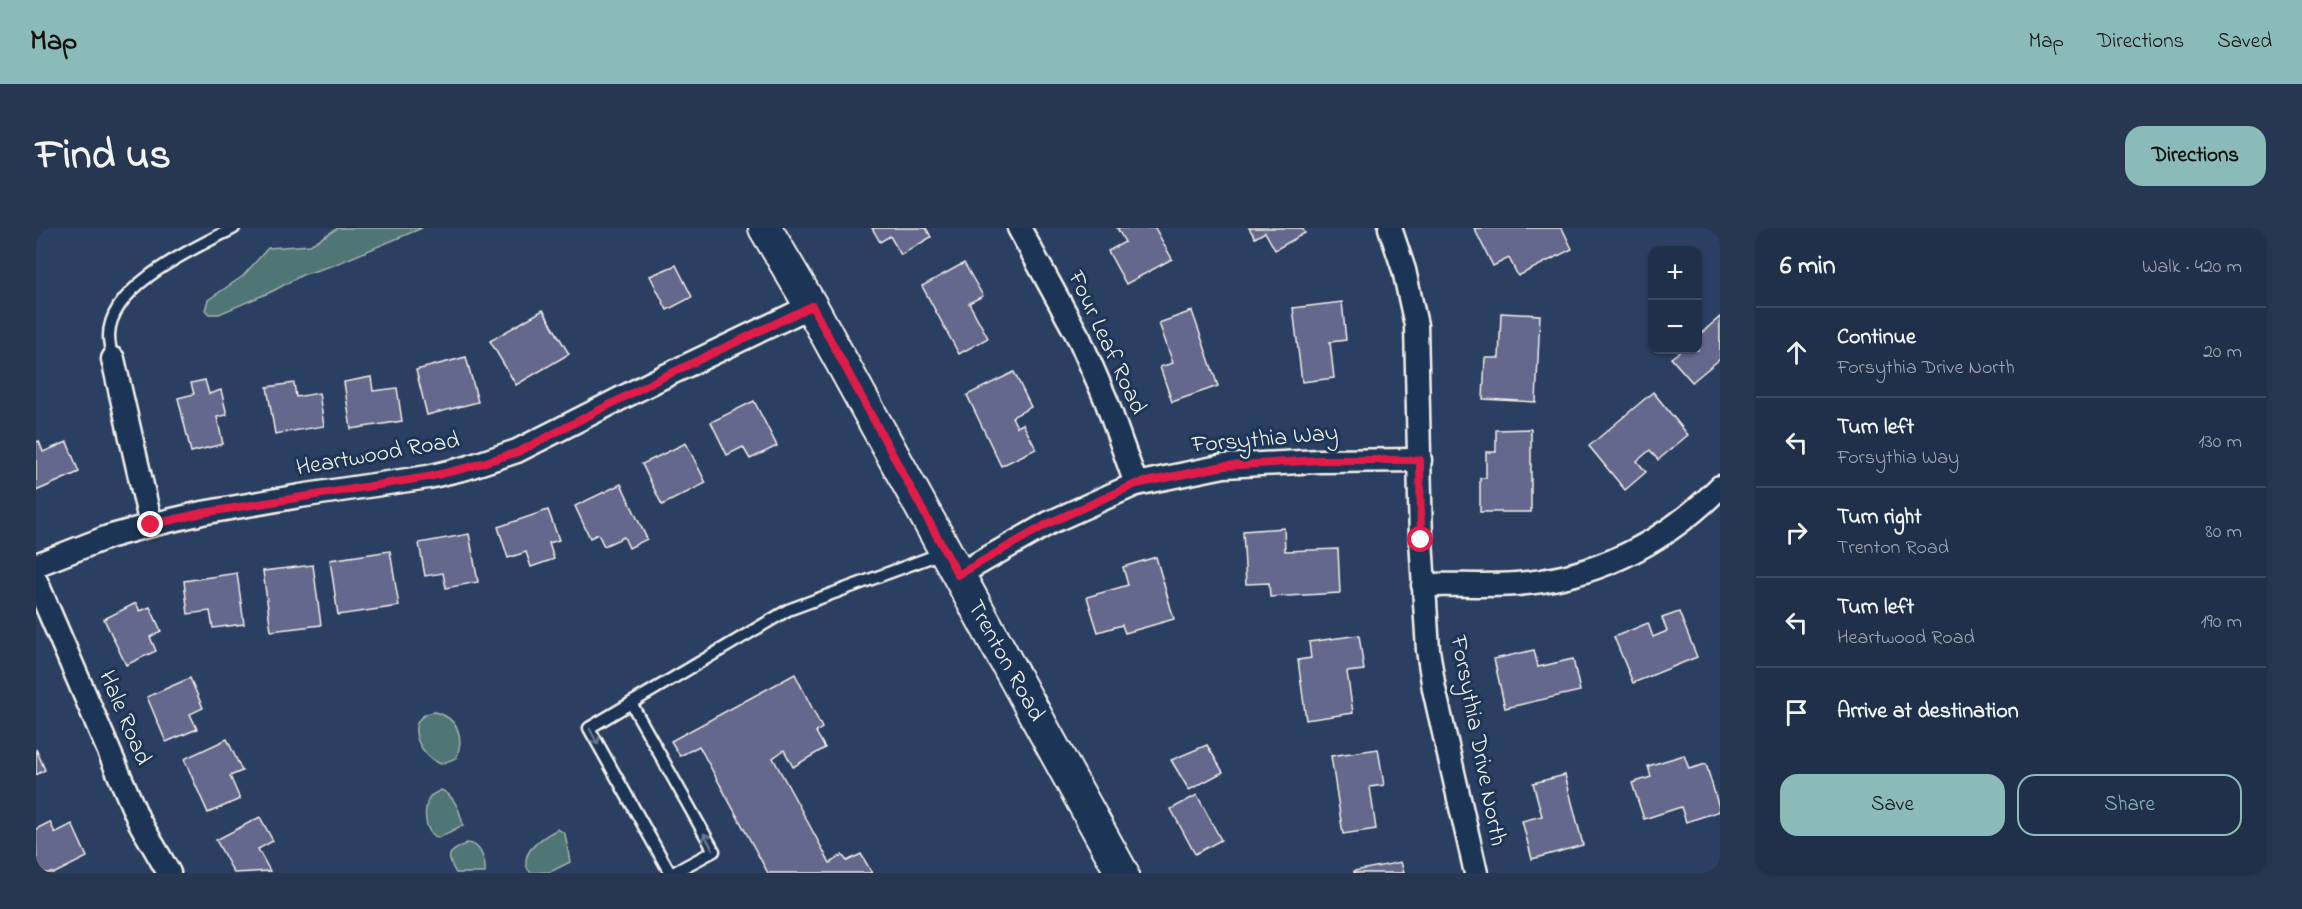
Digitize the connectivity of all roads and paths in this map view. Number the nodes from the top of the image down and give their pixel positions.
1 (234, 228) edge
2 (765, 228) edge
3 (1019, 228) edge
4 (1390, 228) edge
5 (812, 306) junction
6 (113, 359) joint
7 (1420, 460) junction
8 (1136, 484) junction
9 (1720, 487) edge
10 (151, 525) junction
11 (951, 563) junction
12 (36, 565) edge
13 (36, 581) edge
14 (1423, 585) junction
15 (630, 703) junction
16 (168, 873) edge
17 (671, 873) edge
18 (1122, 873) edge
19 (1476, 873) edge

1 - 6 lane
2 - 5 main road, Trenton Road
3 - 8 street, Four Leaf Road
4 - 7 street, Forsythia Drive North
5 - 10 street, Heartwood Road
5 - 11 main road, Trenton Road
6 - 10 street
7 - 8 street, Forsythia Way
7 - 14 street, Forsythia Drive North
8 - 11 street, Forsythia Way
9 - 14 street
10 - 12 street, Heartwood Road
11 - 15 lane
11 - 18 main road, Trenton Road
13 - 16 street, Hale Road
14 - 19 street, Forsythia Drive North
15 -> 17 lane
17 -> 15 lane

